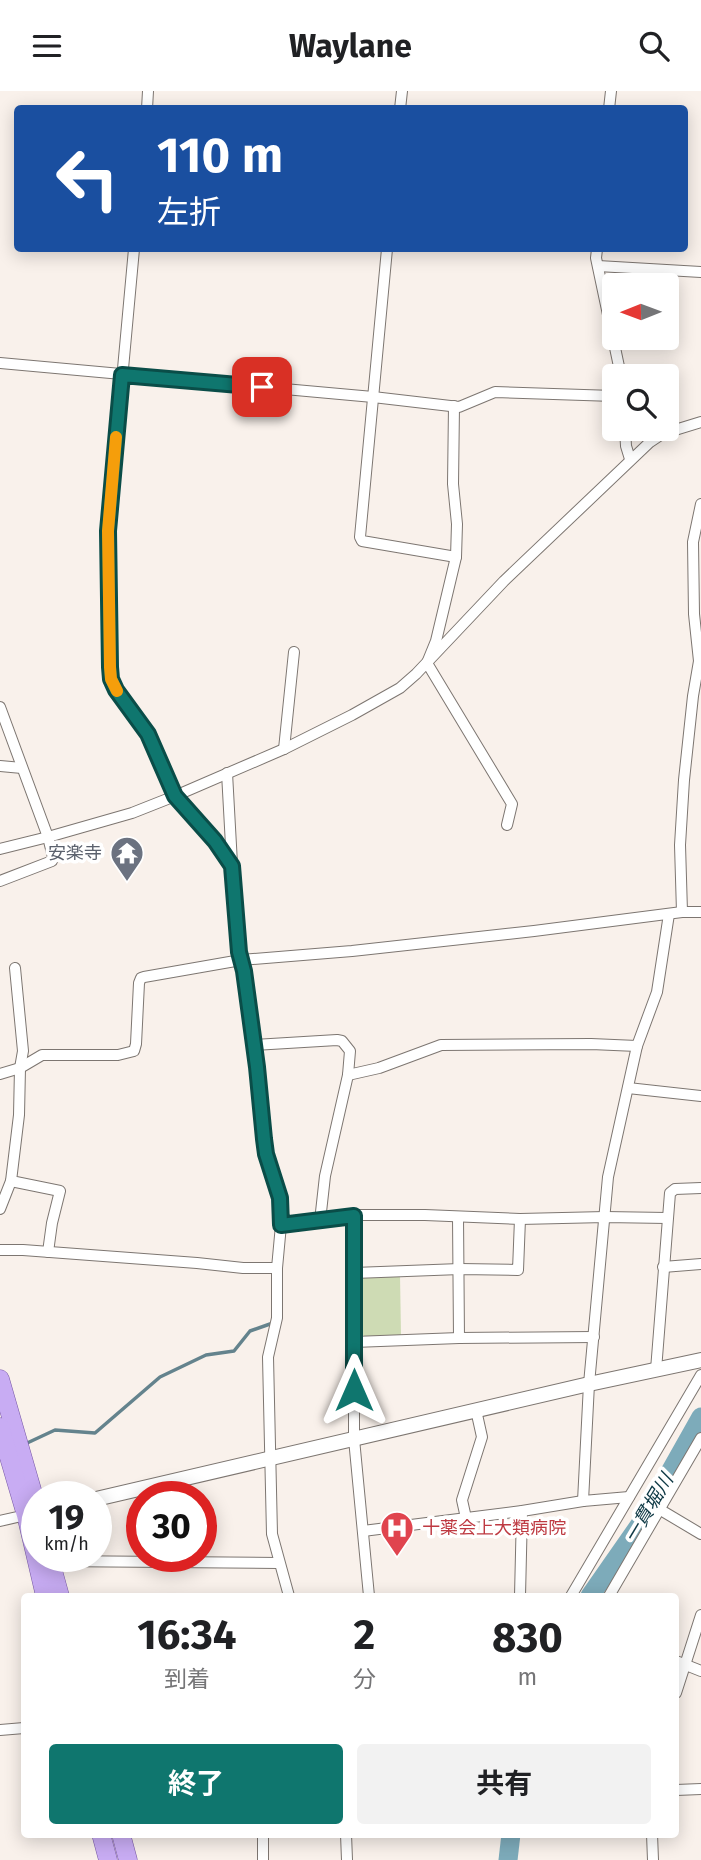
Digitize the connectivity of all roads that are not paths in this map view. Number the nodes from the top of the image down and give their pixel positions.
1 (134, 252) edge
2 (387, 252) edge
3 (597, 252) edge
4 (598, 266) junction
5 (701, 272) edge
6 (0, 363) edge
7 (618, 364) edge
8 (122, 375) junction
9 (602, 396) edge
10 (373, 397) junction
11 (454, 406) junction
12 (701, 422) edge
13 (626, 441) edge
14 (631, 459) junction
15 (701, 504) edge
16 (456, 557) junction
17 (294, 652) dead end
18 (427, 663) junction
19 (0, 707) edge
20 (696, 719) edge
21 (284, 749) junction
22 (0, 766) edge
23 (22, 768) junction
24 (227, 773) junction
25 (175, 796) junction
26 (507, 825) dead end
27 (48, 837) junction
28 (0, 849) edge
29 (232, 866) junction
30 (0, 881) edge
31 (682, 912) junction
32 (701, 912) edge
33 (669, 914) junction
34 (241, 960) junction
35 (15, 968) dead end
36 (254, 1045) junction
37 (638, 1046) junction
38 (20, 1068) junction
39 (0, 1074) edge
40 (348, 1075) junction
41 (628, 1088) junction
42 (701, 1095) edge
43 (11, 1181) junction
44 (701, 1188) edge
45 (0, 1209) edge
46 (354, 1216) junction
47 (458, 1217) junction
48 (605, 1217) junction
49 (667, 1218) junction
50 (520, 1219) junction
51 (320, 1221) junction
52 (281, 1225) junction
53 (0, 1250) edge
54 (48, 1252) junction
55 (701, 1263) edge
56 (663, 1267) junction
57 (277, 1268) junction
58 (460, 1269) junction
59 (354, 1273) junction
60 (594, 1337) junction
61 (459, 1338) junction
62 (354, 1342) junction
63 (701, 1360) edge
64 (656, 1370) junction
65 (701, 1375) edge
66 (0, 1379) edge
67 (589, 1384) junction
68 (476, 1410) junction
69 (0, 1427) edge
70 (701, 1438) edge
71 (354, 1439) junction
72 (271, 1459) junction
73 (21, 1481) edge
74 (26, 1481) edge
75 (112, 1495) edge
76 (629, 1497) junction
77 (583, 1501) junction
78 (659, 1509) junction
79 (522, 1511) junction
80 (21, 1515) edge
81 (466, 1518) junction
82 (0, 1521) edge
83 (363, 1531) junction
84 (701, 1534) edge
85 (112, 1559) edge
86 (279, 1563) junction
87 (42, 1572) edge
88 (54, 1572) edge
89 (45, 1593) edge
90 (59, 1593) edge
91 (288, 1593) edge
92 (369, 1593) edge
93 (520, 1593) edge
94 (573, 1593) edge
95 (611, 1593) edge
96 (701, 1615) edge
97 (680, 1663) edge
98 (701, 1671) edge
99 (21, 1728) edge
100 (0, 1730) edge
101 (679, 1790) edge
102 (701, 1790) edge
103 (102, 1838) edge
104 (122, 1838) edge
105 (263, 1838) edge
106 (346, 1838) edge
107 (652, 1838) edge
108 (108, 1860) edge
109 (128, 1860) edge
110 (263, 1860) edge
111 (348, 1860) edge
112 (653, 1860) edge

1 - 8 street
2 - 10 street
3 - 4 street
4 - 5 street
4 - 7 street
6 - 8 street
8 - 10 street
8 - 25 street
9 - 11 street
10 - 11 street
10 - 16 street
11 - 16 street
12 - 14 street
13 - 14 street
14 - 18 street
15 - 20 street
16 - 18 street
17 - 21 street
18 - 21 street
18 - 26 street
19 - 23 street
20 - 31 street
21 - 24 street
22 - 23 street
23 - 27 street
24 - 25 street
24 - 29 street
25 - 27 street
25 - 29 street
27 - 28 street
27 - 30 street
29 - 34 street
31 - 32 street
31 - 33 street
33 - 34 street
33 - 37 street
34 - 36 street
34 - 38 street
35 - 38 street
36 - 40 street
36 - 52 street
37 - 40 street
37 - 41 street
38 - 39 street
38 - 43 street
40 - 51 street
41 - 42 street
41 - 48 street
43 - 45 street
43 - 54 street
44 - 49 street
46 - 47 street
46 - 51 street
46 - 59 street
47 - 50 street
47 - 58 street
48 - 49 street
48 - 50 street
48 - 60 street
49 - 56 street
50 - 58 street
51 - 52 street
52 - 57 street
53 - 54 street
54 - 57 street
55 - 56 street
56 - 64 street
57 - 72 street
58 - 59 street
58 - 61 street
59 - 62 street
60 - 61 street
60 - 67 street
61 - 62 street
62 - 71 street
63 - 64 street
64 - 67 street
65 - 76 street
66 - 74 main road
67 - 68 street
67 - 77 street
68 - 71 street
68 - 81 street
69 - 73 main road
70 - 78 street
71 - 72 street
71 - 83 street
72 - 75 street
72 - 86 street
76 - 77 street
76 - 94 street
77 - 79 street
78 - 84 street
78 - 95 street
79 - 81 street
79 - 93 street
80 - 82 street
81 - 83 street
83 - 92 street
85 - 86 street
86 - 91 street
87 - 89 main road
88 - 90 main road
96 - 97 street
97 - 98 street
99 - 100 street
101 - 102 street
103 - 108 main road
104 - 109 main road
105 - 110 street
106 - 111 street
107 - 112 street

